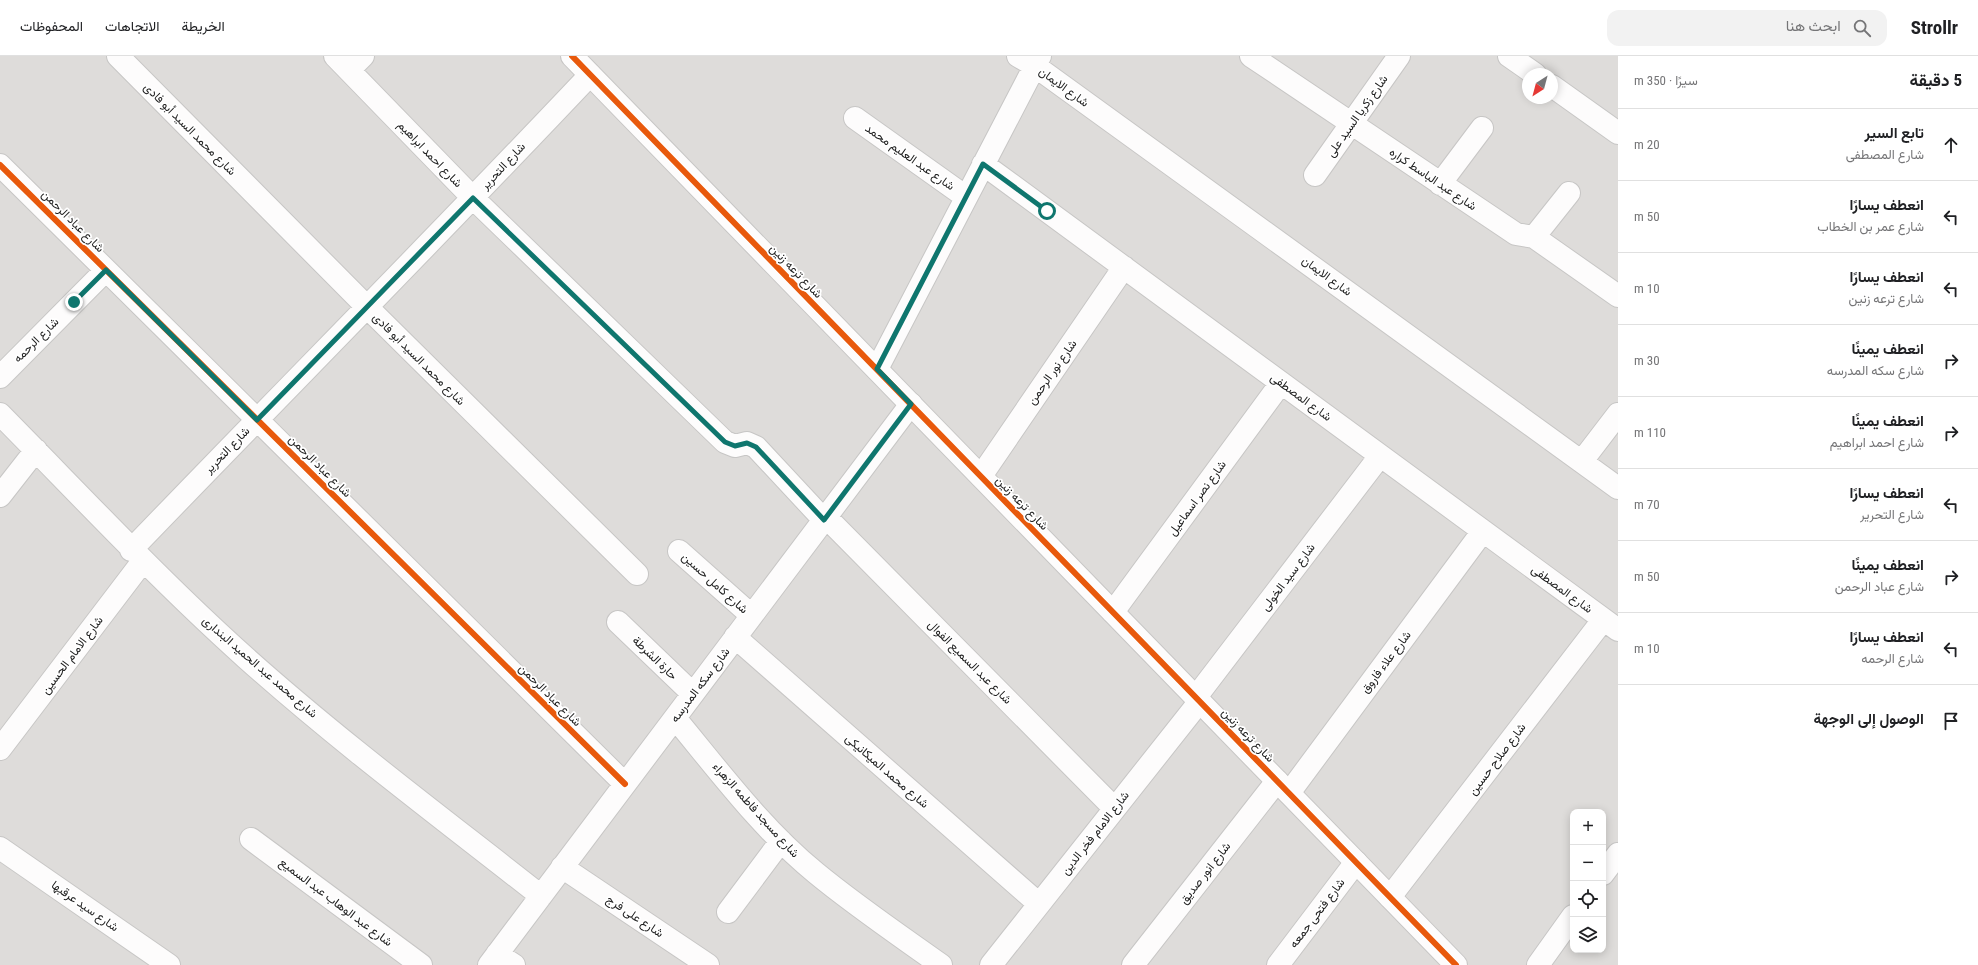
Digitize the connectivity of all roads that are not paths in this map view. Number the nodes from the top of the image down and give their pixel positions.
1 (118, 56) edge
2 (1251, 56) edge
3 (1399, 56) edge
4 (1509, 56) edge
5 (1031, 59) edge
6 (349, 61) edge
7 (581, 62) edge
8 (1526, 68) edge
9 (1558, 90) edge
10 (855, 118) dead end
11 (1351, 124) junction
12 (1482, 128) dead end
13 (1618, 133) edge
14 (983, 164) junction
15 (0, 165) edge
16 (1315, 175) dead end
17 (1440, 184) junction
18 (1569, 193) dead end
19 (966, 197) junction
20 (473, 198) junction
21 (1534, 237) junction
22 (1124, 268) junction
23 (106, 270) junction
24 (1618, 296) edge
25 (366, 306) junction
26 (877, 369) junction
27 (0, 377) edge
28 (1281, 383) junction
29 (911, 404) junction
30 (0, 414) edge
31 (1618, 414) edge
32 (257, 420) junction
33 (36, 450) junction
34 (1380, 456) junction
35 (1582, 461) junction
36 (981, 476) junction
37 (1618, 488) edge
38 (0, 496) edge
39 (825, 518) junction
40 (1483, 531) junction
41 (679, 551) dead end
42 (137, 555) junction
43 (637, 574) dead end
44 (1113, 612) junction
45 (751, 615) junction
46 (618, 622) dead end
47 (1611, 625) edge
48 (735, 637) junction
49 (693, 694) junction
50 (1198, 699) junction
51 (675, 718) junction
52 (0, 749) edge
53 (625, 784) junction
54 (1283, 787) junction
55 (1114, 808) junction
56 (250, 839) dead end
57 (781, 842) junction
58 (0, 848) edge
59 (1618, 854) edge
60 (1356, 862) junction
61 (562, 867) junction
62 (1606, 870) edge
63 (541, 896) junction
64 (1390, 897) junction
65 (1039, 904) junction
66 (728, 912) dead end
67 (1572, 917) edge
68 (500, 961) edge
69 (1447, 961) edge
70 (169, 965) edge
71 (421, 965) edge
72 (708, 965) edge
73 (941, 965) edge
74 (991, 965) edge
75 (1133, 965) edge
76 (1278, 965) edge
77 (1538, 965) edge

1 - 25 street, شارع محمد السيد أبو فادى
2 - 11 street, شارع عبد الباسط كراره
3 - 11 street, شارع زكريا السيد على
4 - 8 street
5 - 14 street
5 - 35 street, شارع الايمان
6 - 20 street, شارع احمد ابراهيم
7 - 20 street, شارع التحرير
7 - 26 street, شارع ترعه زنين
9 - 13 street
10 - 19 street, شارع عبد العليم محمد
11 - 16 street, شارع زكريا السيد على
11 - 17 street, شارع عبد الباسط كراره
12 - 17 street
14 - 19 street
14 - 22 street, شارع المصطفى
15 - 23 street, شارع عباد الرحمن
17 - 21 street, شارع عبد الباسط كراره
18 - 21 street
19 - 26 street
20 - 25 street, شارع التحرير
20 - 39 street, شارع احمد ابراهيم
21 - 24 street, شارع عبد الباسط كراره
22 - 28 street, شارع المصطفى
22 - 36 street, شارع نور الرحمن
23 - 27 street, شارع الرحمه
23 - 32 street, شارع عباد الرحمن
25 - 32 street, شارع التحرير
25 - 43 street, شارع محمد السيد أبو فادى
26 - 29 street, شارع ترعه زنين
28 - 34 street, شارع المصطفى
28 - 44 street, شارع نصر اسماعيل
29 - 36 street, شارع ترعه زنين
29 - 39 street, شارع سكه المدرسه
30 - 33 street, شارع محمد عبد الحميد البندارى
31 - 35 street
32 - 42 street, شارع التحرير
32 - 53 street, شارع عباد الرحمن
33 - 38 street
33 - 42 street, شارع محمد عبد الحميد البندارى
34 - 40 street, شارع المصطفى
34 - 50 street, شارع سيد الخولى
35 - 37 street, شارع الايمان
36 - 44 street, شارع ترعه زنين
39 - 45 street, شارع سكه المدرسه
39 - 55 street, شارع عبد السميع الفوال
40 - 47 street, شارع المصطفى
40 - 54 street, شارع علاء فاروق
41 - 45 street, شارع كامل حسين
42 - 52 street, شارع الامام الحسين
42 - 63 street, شارع محمد عبد الحميد البندارى
44 - 50 street, شارع ترعه زنين
45 - 48 street, شارع سكه المدرسه
46 - 49 street, حارة الشرطة
47 - 64 street, شارع صلاح حسين
48 - 49 street, شارع سكه المدرسه
48 - 65 street, شارع محمد الميكانيكى
49 - 51 street, شارع سكه المدرسه
50 - 54 street, شارع ترعه زنين
50 - 55 street, شارع الامام فخر الدين
51 - 53 street, شارع سكه المدرسه
51 - 57 street, شارع مسجد فاطمه الزهراء
53 - 61 street, شارع سكه المدرسه
54 - 60 street, شارع ترعه زنين
54 - 75 street, شارع انور صديق
55 - 65 street, شارع الامام فخر الدين
56 - 71 street, شارع عبد الوهاب عبد السميع
57 - 66 street
57 - 73 street, شارع مسجد فاطمه الزهراء
58 - 70 street, شارع سيد عرقبها
59 - 62 street
60 - 64 street, شارع ترعه زنين
60 - 76 street, شارع فتحى جمعه
61 - 63 street, شارع سكه المدرسه
61 - 72 street, شارع على فرج
63 - 68 street, شارع سكه المدرسه
64 - 69 street, شارع ترعه زنين
65 - 74 street, شارع الامام فخر الدين
67 - 77 street

